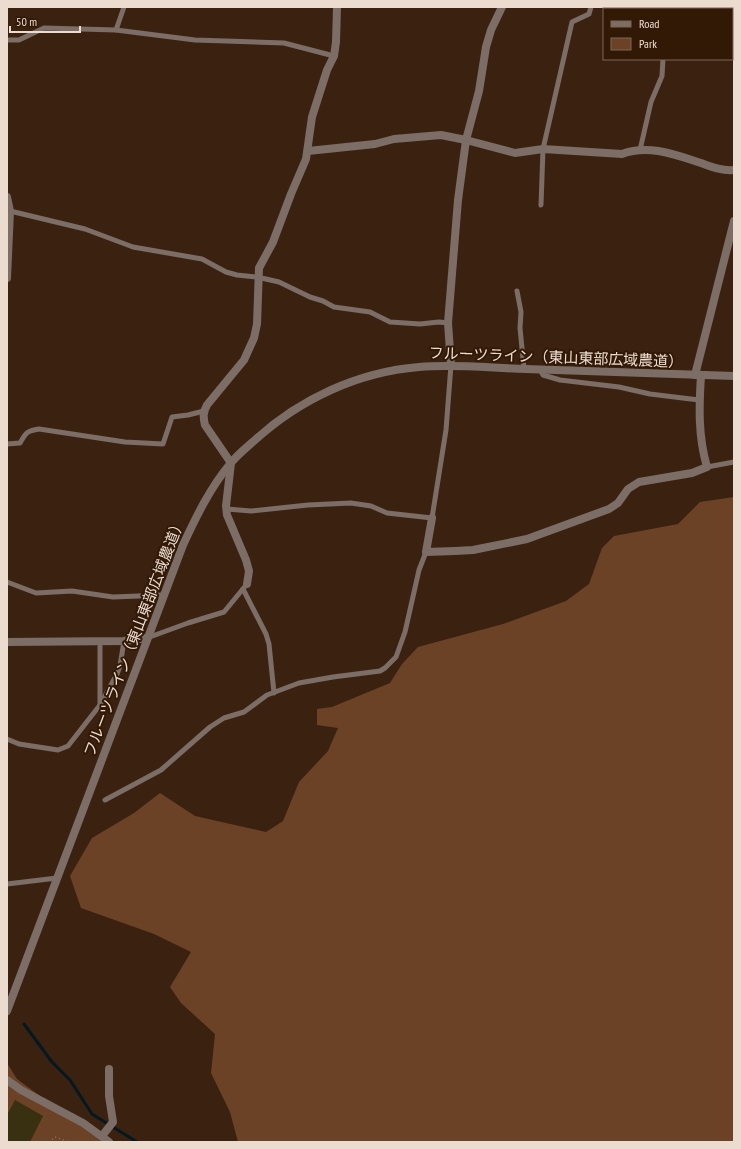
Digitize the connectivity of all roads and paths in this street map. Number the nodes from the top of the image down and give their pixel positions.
1 (124, 7) edge
2 (337, 7) edge
3 (502, 7) edge
4 (591, 7) edge
5 (116, 30) junction
6 (7, 40) edge
7 (334, 56) junction
8 (663, 60) edge
9 (466, 140) junction
10 (543, 149) junction
11 (640, 150) junction
12 (308, 151) junction
13 (734, 170) edge
14 (7, 197) edge
15 (541, 205) dead end
16 (10, 211) junction
17 (734, 221) edge
18 (7, 275) edge
19 (258, 277) junction
20 (517, 291) dead end
21 (448, 323) junction
22 (451, 365) junction
23 (524, 369) junction
24 (540, 370) junction
25 (698, 375) junction
26 (734, 376) edge
27 (699, 400) junction
28 (204, 411) junction
29 (7, 444) edge
30 (734, 462) edge
31 (230, 463) junction
32 (707, 467) junction
33 (227, 509) junction
34 (432, 518) junction
35 (426, 552) junction
36 (7, 582) edge
37 (245, 586) junction
38 (164, 595) junction
39 (147, 638) junction
40 (100, 641) junction
41 (124, 641) junction
42 (7, 642) edge
43 (274, 693) junction
44 (100, 704) junction
45 (7, 739) edge
46 (105, 800) dead end
47 (57, 878) junction
48 (7, 884) edge
49 (7, 1010) edge
50 (109, 1069) dead end
51 (7, 1080) edge
52 (104, 1134) junction
53 (49, 1142) edge
54 (68, 1142) edge
55 (110, 1142) edge

1 - 5 lane
2 - 7 street
3 - 9 street
4 - 10 lane
5 - 6 lane
5 - 7 lane
7 - 12 street
8 - 11 lane
9 - 10 street
9 - 12 street
9 - 21 street
10 - 11 street
10 - 15 lane
11 - 13 street
12 - 19 street
14 - 16 street
16 - 18 street
16 - 19 lane
17 - 25 street
19 - 21 lane
19 - 28 street
20 - 23 lane
21 - 22 street
22 - 23 street, フルーツライン（東山東部広域農道）
22 - 31 street, フルーツライン（東山東部広域農道）
22 - 34 lane
23 - 24 street, フルーツライン（東山東部広域農道）
24 - 25 street, フルーツライン（東山東部広域農道）
24 - 27 lane
25 - 26 street, フルーツライン（東山東部広域農道）
25 - 27 street
27 - 32 street
28 - 29 lane
28 - 31 street
30 - 32 lane
31 - 33 street
31 - 38 street, フルーツライン（東山東部広域農道）
32 - 35 street
33 - 34 lane
33 - 37 street
34 - 35 street
35 - 43 lane
36 - 38 lane
37 - 39 lane
37 - 43 lane
38 - 39 street, フルーツライン（東山東部広域農道）
39 - 41 street
39 - 47 street, フルーツライン（東山東部広域農道）
40 - 41 street
40 - 42 street
40 - 44 lane
41 - 44 lane
43 - 46 lane
44 - 45 lane
47 - 48 lane
47 - 49 street, フルーツライン（東山東部広域農道）
50 - 52 street
51 - 52 street
52 - 55 street
53 - 54 path

